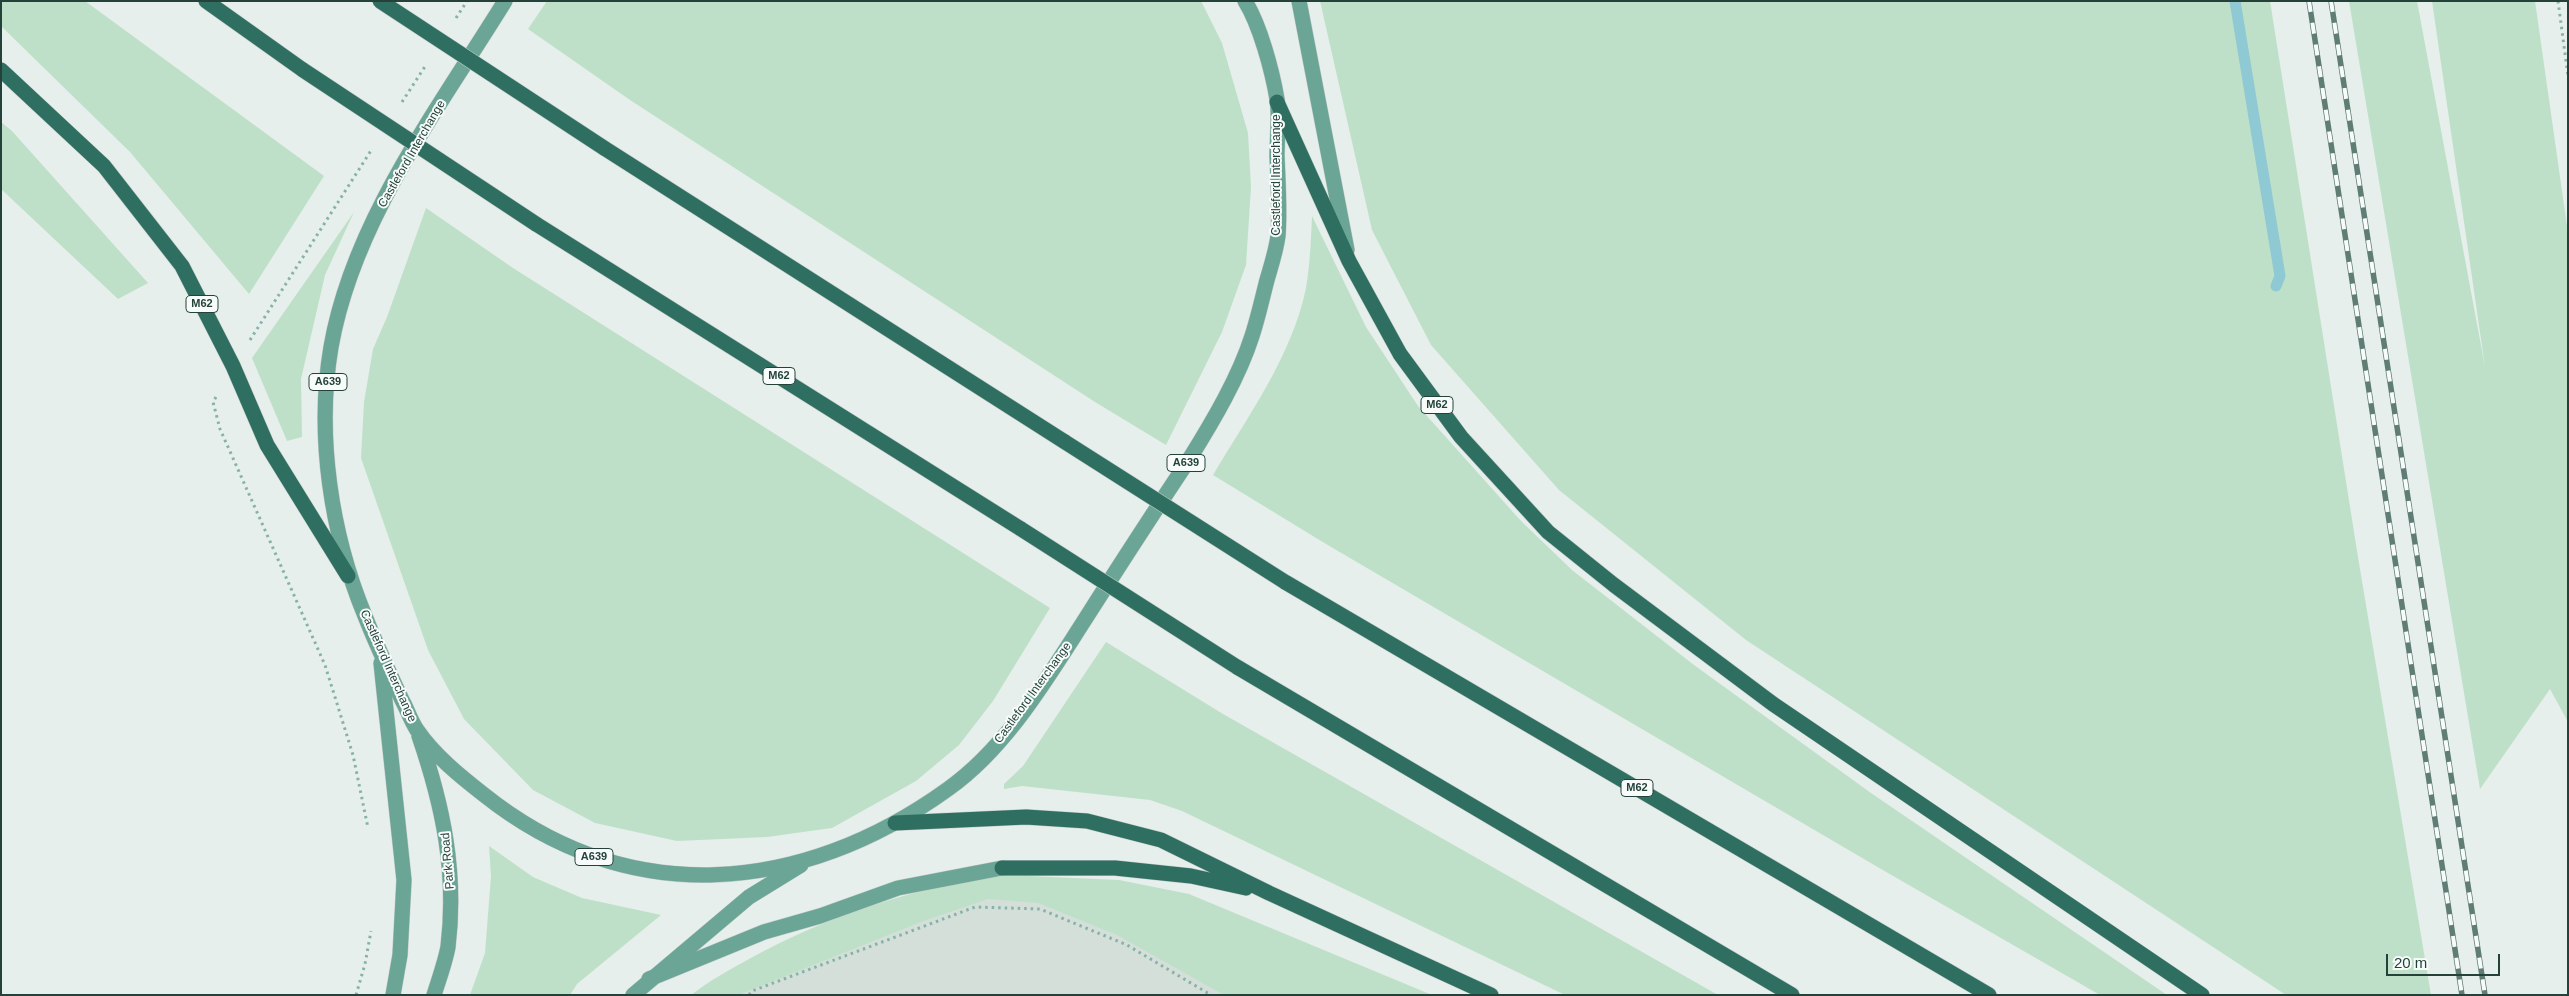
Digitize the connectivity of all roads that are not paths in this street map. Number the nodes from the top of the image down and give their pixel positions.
1 (206, 1) edge
2 (380, 1) edge
3 (505, 1) edge
4 (1245, 1) edge
5 (1252, 1) edge
6 (1299, 1) edge
7 (1254, 17) junction
8 (1, 70) edge
9 (1277, 102) junction
10 (1350, 261) junction
11 (348, 576) junction
12 (379, 652) junction
13 (417, 730) junction
14 (895, 823) junction
15 (811, 859) junction
16 (1002, 868) joint
17 (1269, 893) junction
18 (650, 979) junction
19 (393, 995) edge
20 (434, 995) edge
21 (633, 995) edge
22 (1491, 995) edge
23 (1792, 995) edge
24 (1989, 995) edge
25 (2202, 995) edge

1 - 23 highway, M62, bridge
2 - 24 highway, M62, bridge
3 - 11 main road, Castleford Interchange / A639
4 - 7 main road, Castleford Interchange / A639
5 - 7 main road, A639
6 - 10 main road
7 - 9 main road, Castleford Interchange / A639
8 - 11 highway, M62
9 - 10 highway, M62
9 - 14 main road, Castleford Interchange / A639
10 - 25 highway, M62
11 - 12 main road, Castleford Interchange / A639
12 - 13 main road, Castleford Interchange / A639
12 - 19 main road
13 - 15 main road, Castleford Interchange / A639
13 - 20 main road, Park Road / A639
14 - 15 main road, Castleford Interchange / A639
14 - 17 highway
15 - 18 main road, A639
16 - 17 highway
16 - 18 main road
17 - 22 highway
18 - 21 main road, A639

